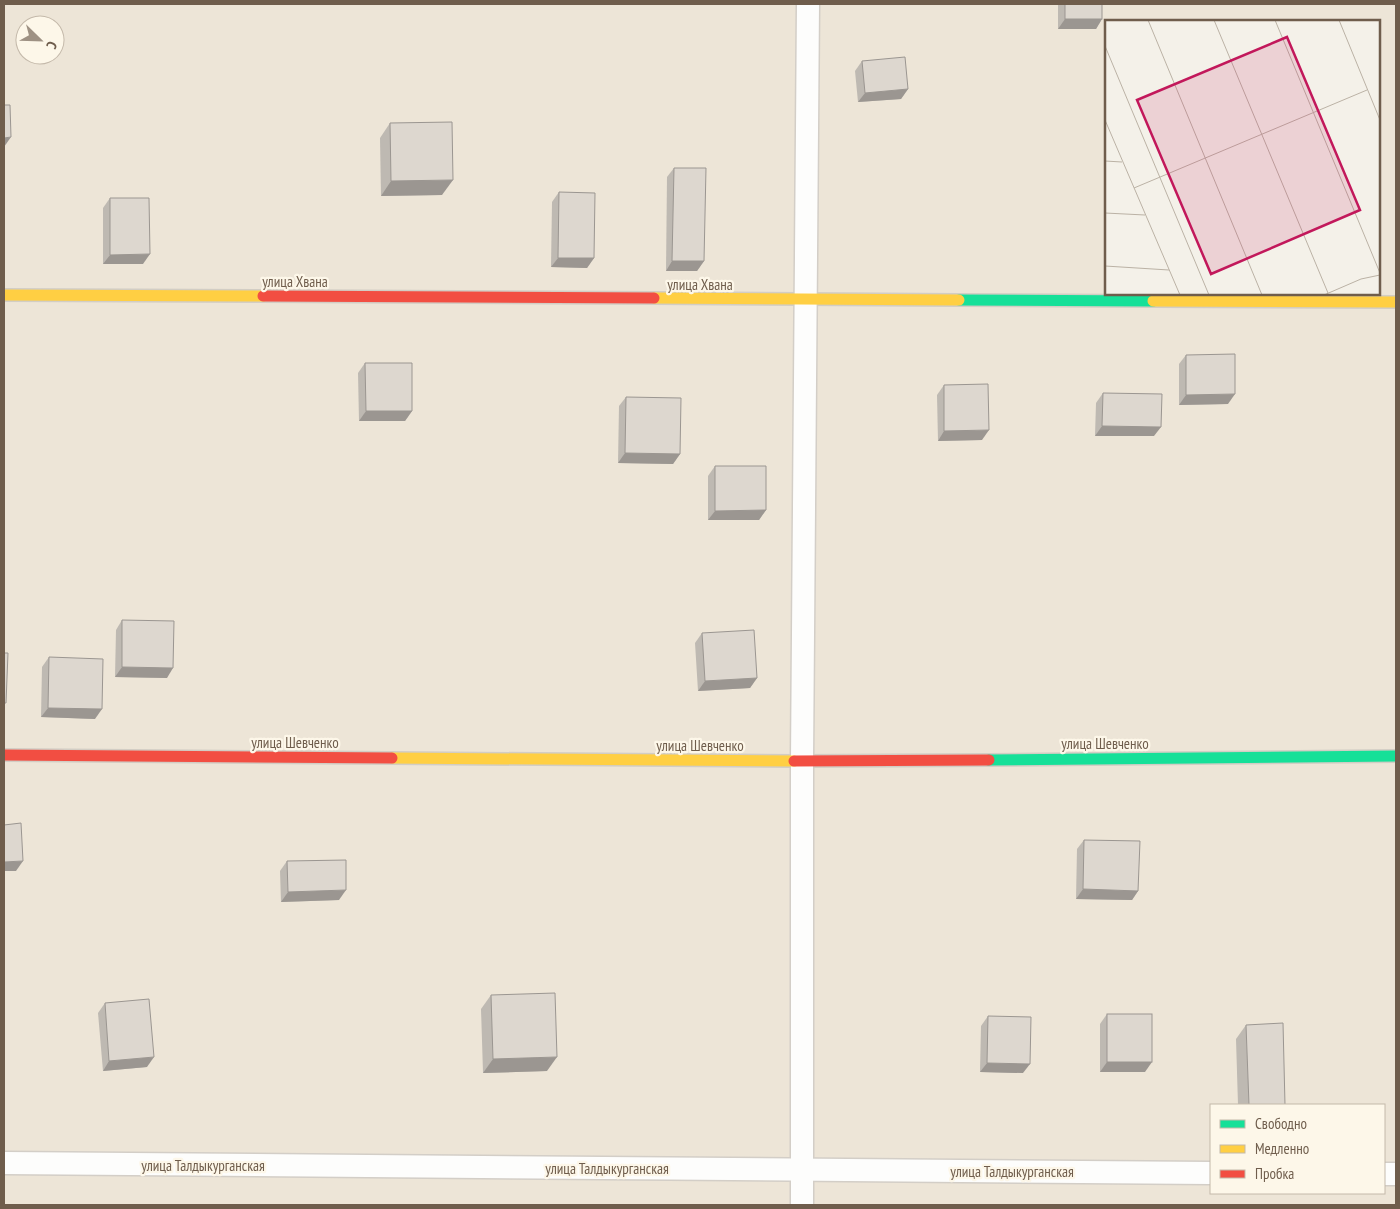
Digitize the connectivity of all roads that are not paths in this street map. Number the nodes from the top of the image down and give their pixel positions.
1 (808, 4) edge
2 (4, 295) edge
3 (805, 299) junction
4 (1396, 302) edge
5 (4, 755) edge
6 (1396, 756) edge
7 (802, 760) junction
8 (4, 1163) edge
9 (802, 1170) junction
10 (1210, 1173) edge
11 (802, 1205) edge

1 - 3 street
2 - 3 street, улица Хвана
3 - 4 street, улица Хвана
3 - 7 street
5 - 7 street, улица Шевченко
6 - 7 street, улица Шевченко
7 - 9 street
8 - 9 street, улица Талдыкурганская
9 - 10 street, улица Талдыкурганская
9 - 11 street

